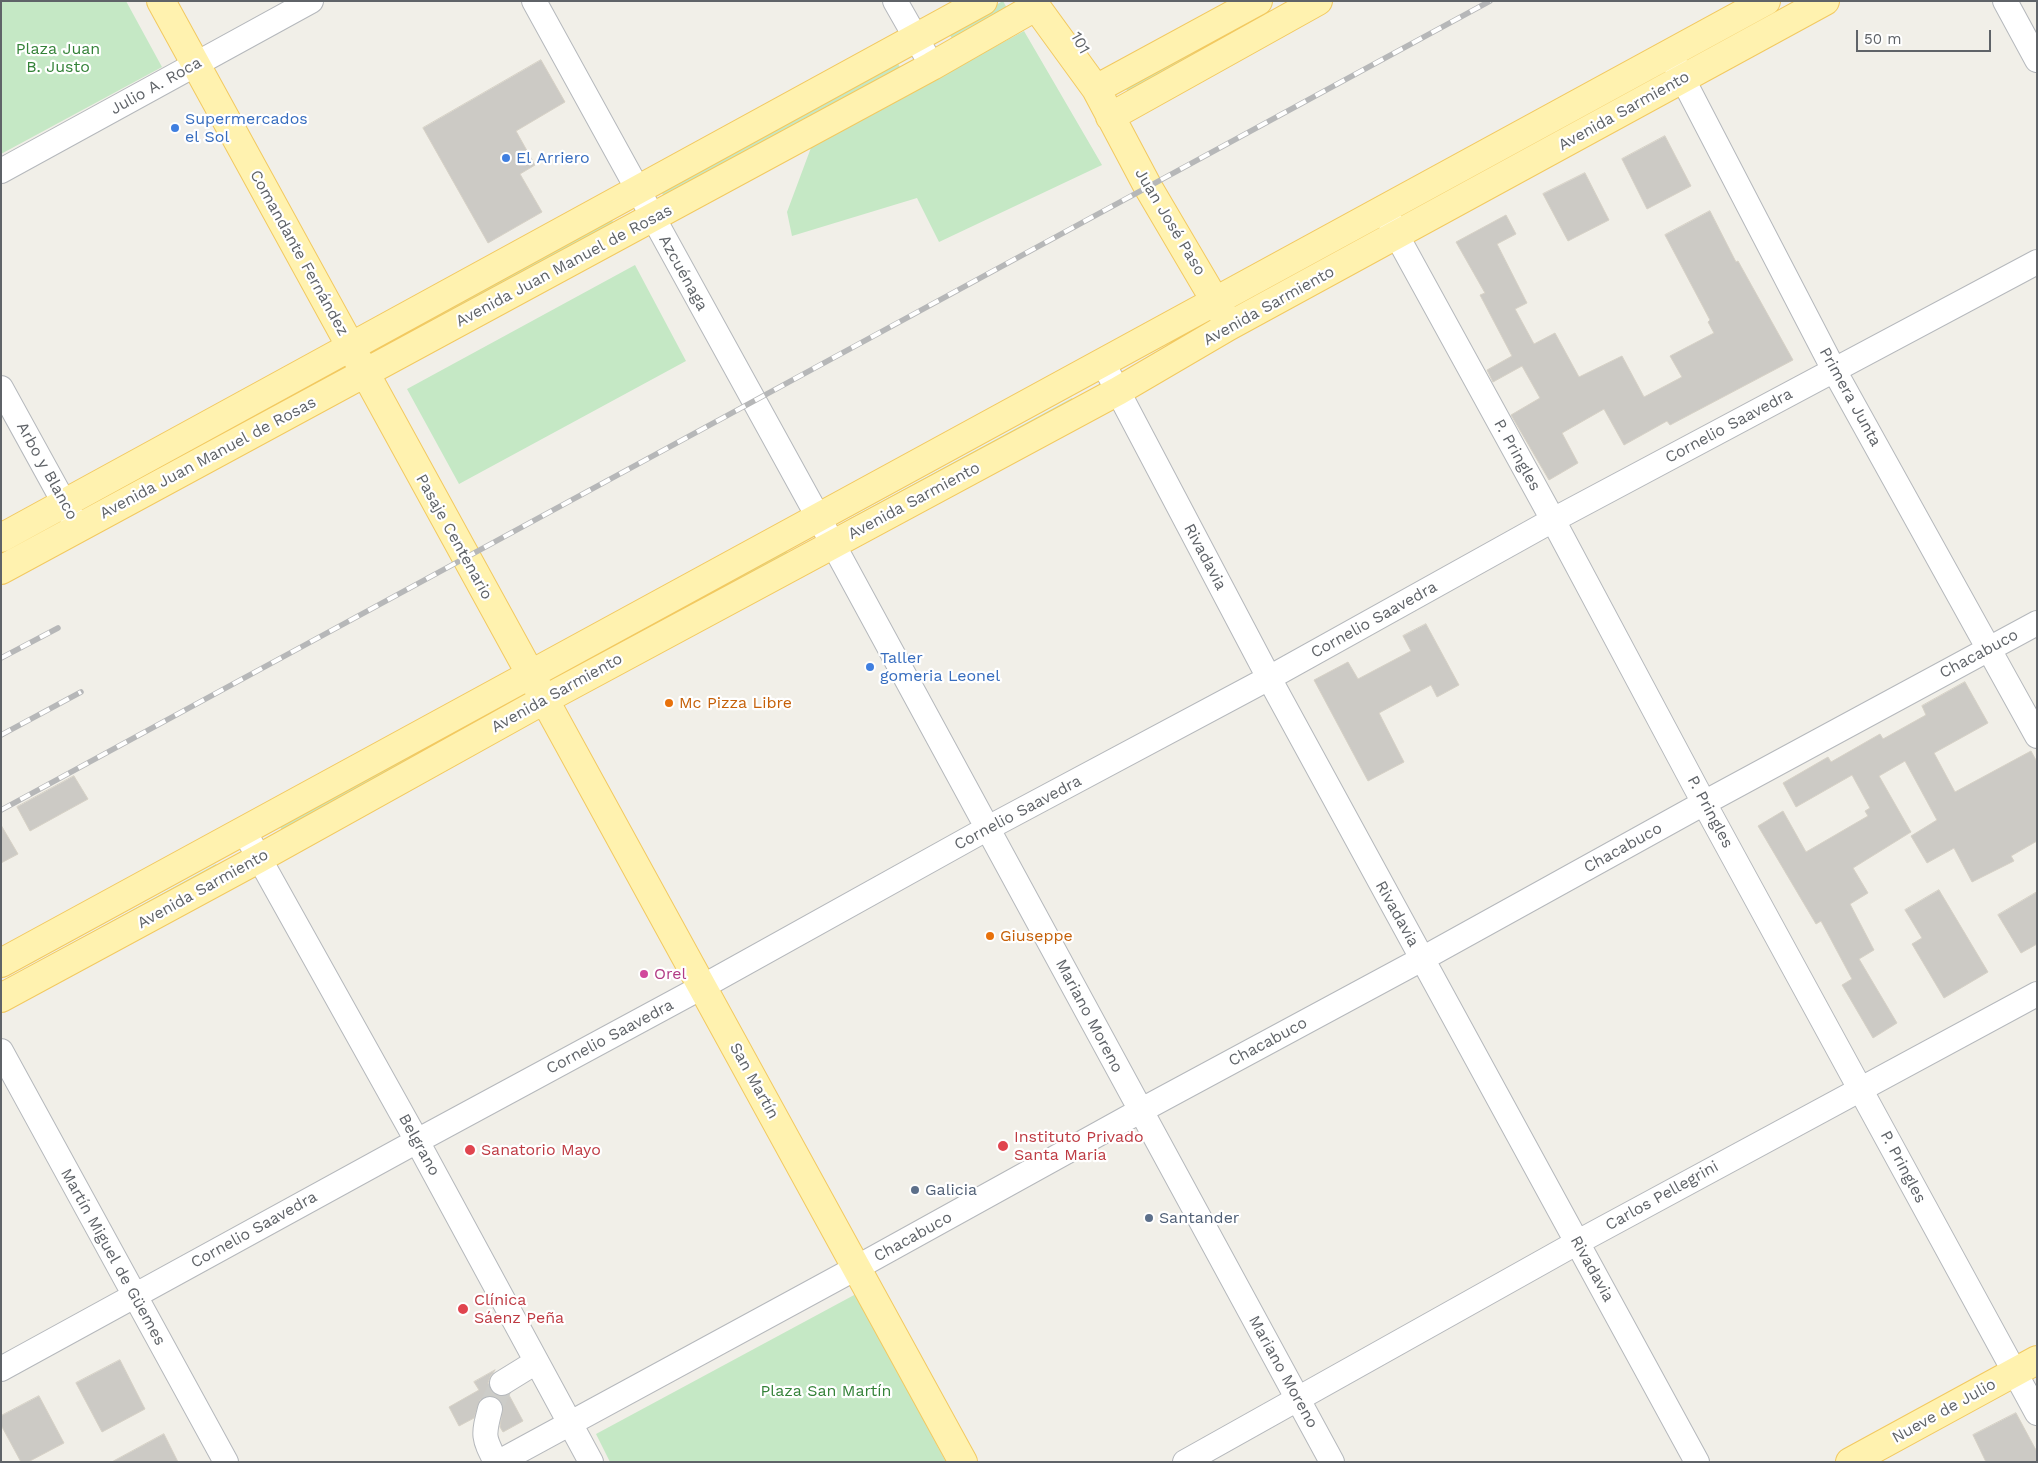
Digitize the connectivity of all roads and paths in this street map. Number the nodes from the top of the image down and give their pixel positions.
1 (161, 1) edge
2 (311, 1) edge
3 (534, 1) edge
4 (895, 1) edge
5 (983, 1) edge
6 (1260, 1) edge
7 (1318, 1) edge
8 (1766, 1) edge
9 (1825, 1) edge
10 (2004, 1) edge
11 (1041, 3) edge
12 (1270, 27) junction
13 (916, 38) junction
14 (1670, 54) junction
15 (2037, 60) edge
16 (196, 64) junction
17 (932, 66) junction
18 (1682, 79) junction
19 (1096, 89) junction
20 (1110, 117) junction
21 (1, 172) edge
22 (638, 190) junction
23 (1384, 209) junction
24 (653, 218) junction
25 (1397, 236) junction
26 (2037, 262) edge
27 (1216, 300) junction
28 (1230, 326) junction
29 (350, 347) junction
30 (1103, 363) junction
31 (1834, 370) junction
32 (365, 373) junction
33 (1, 388) edge
34 (1118, 391) junction
35 (65, 503) junction
36 (818, 519) junction
37 (1553, 520) junction
38 (78, 528) junction
39 (1, 538) edge
40 (833, 544) junction
41 (1, 570) edge
42 (2037, 623) edge
43 (1988, 650) junction
44 (530, 675) junction
45 (1269, 678) junction
46 (544, 700) junction
47 (2037, 736) edge
48 (1704, 803) junction
49 (988, 828) junction
50 (244, 831) junction
51 (258, 859) junction
52 (1422, 959) junction
53 (1, 963) edge
54 (702, 987) junction
55 (2037, 994) edge
56 (1, 998) edge
57 (1, 1051) edge
58 (1860, 1088) junction
59 (1140, 1111) junction
60 (417, 1141) junction
61 (1578, 1242) junction
62 (856, 1268) junction
63 (134, 1296) junction
64 (536, 1362) junction
65 (2025, 1366) edge
66 (1, 1369) edge
67 (502, 1383) tunnel mouth
68 (1298, 1400) junction
69 (490, 1409) tunnel mouth
70 (2037, 1413) edge
71 (569, 1423) junction
72 (226, 1462) edge
73 (498, 1462) edge
74 (591, 1462) edge
75 (963, 1462) edge
76 (1185, 1462) edge
77 (1332, 1462) edge
78 (1697, 1462) edge
79 (1850, 1462) edge

1 - 16 main road, Comandante Fernández
2 - 16 street, Julio A. Roca
3 - 22 street, Azcuénaga
4 - 13 street
5 - 13 main road, Avenida Juan Manuel de Rosas
6 - 12 street
6 - 19 main road
7 - 12 main road
8 - 14 main road, Avenida Sarmiento
9 - 18 main road, Avenida Sarmiento
10 - 15 street
11 - 17 main road, Avenida Juan Manuel de Rosas
11 - 19 main road, Avenida Juan Manuel de Rosas
12 - 20 main road
13 - 17 street
13 - 22 main road, Avenida Juan Manuel de Rosas
14 - 18 street, Primera Junta
14 - 23 main road, Avenida Sarmiento
16 - 21 street, Julio A. Roca
16 - 29 main road, Comandante Fernández
17 - 24 main road, Avenida Juan Manuel de Rosas
18 - 25 main road, Avenida Sarmiento
18 - 31 street, Primera Junta
19 - 20 main road, Avenida Juan Manuel de Rosas
20 - 27 main road, Juan José Paso
22 - 24 street, Azcuénaga
22 - 29 main road, Avenida Juan Manuel de Rosas
23 - 25 street, P. Pringles
23 - 27 main road, Avenida Sarmiento
24 - 32 main road, Avenida Juan Manuel de Rosas
24 - 36 street, Azcuénaga
25 - 28 main road, Avenida Sarmiento
25 - 37 street, P. Pringles
26 - 31 street, Cornelio Saavedra
27 - 28 main road, Juan José Paso
27 - 30 main road, Avenida Sarmiento
28 - 34 main road, Avenida Sarmiento
29 - 32 main road, Comandante Fernández
29 - 35 main road, Avenida Juan Manuel de Rosas
30 - 34 street, Rivadavia
30 - 36 main road, Avenida Sarmiento
31 - 37 street, Cornelio Saavedra
31 - 43 street, Primera Junta
32 - 38 main road, Avenida Juan Manuel de Rosas
32 - 44 main road, Pasaje Centenario
33 - 35 street, Arbo y Blanco
34 - 40 main road, Avenida Sarmiento
34 - 45 street, Rivadavia
35 - 38 street, Arbo y Blanco
35 - 39 main road, Avenida Juan Manuel de Rosas
36 - 40 street, Azcuénaga
36 - 44 main road, Avenida Sarmiento
37 - 45 street, Cornelio Saavedra
37 - 48 street, P. Pringles
38 - 41 main road, Avenida Juan Manuel de Rosas
40 - 46 main road, Avenida Sarmiento
40 - 49 street, Mariano Moreno
42 - 43 street, Chacabuco
43 - 47 street, Primera Junta
43 - 48 street, Chacabuco
44 - 46 main road, Pasaje Centenario
44 - 50 main road, Avenida Sarmiento
45 - 49 street, Cornelio Saavedra
45 - 52 street, Rivadavia
46 - 51 main road, Avenida Sarmiento
46 - 54 main road, San Martín
48 - 52 street, Chacabuco
48 - 58 street, P. Pringles
49 - 54 street, Cornelio Saavedra
49 - 59 street, Mariano Moreno
50 - 51 street, Belgrano
50 - 53 main road, Avenida Sarmiento
51 - 56 main road, Avenida Sarmiento
51 - 60 street, Belgrano
52 - 59 street, Chacabuco
52 - 61 street, Rivadavia
54 - 60 street, Cornelio Saavedra
54 - 62 main road, San Martín
55 - 58 street, Carlos Pellegrini
57 - 63 street, Martín Miguel de Güemes
58 - 61 street, Carlos Pellegrini
58 - 65 street, P. Pringles
59 - 62 street, Chacabuco
59 - 68 street, Mariano Moreno
60 - 63 street, Cornelio Saavedra
60 - 64 street, Belgrano
61 - 68 street, Carlos Pellegrini
61 - 78 street, Rivadavia
62 - 71 street, Chacabuco
62 - 75 main road, San Martín
63 - 66 street, Cornelio Saavedra
63 - 72 street, Martín Miguel de Güemes
64 - 67 street
64 - 71 street, Belgrano
65 - 70 street, P. Pringles
65 - 79 main road, Nueve de Julio
68 - 76 street, Carlos Pellegrini
68 - 77 street, Mariano Moreno
69 - 73 street
71 - 73 street, Chacabuco
71 - 74 street, Belgrano

